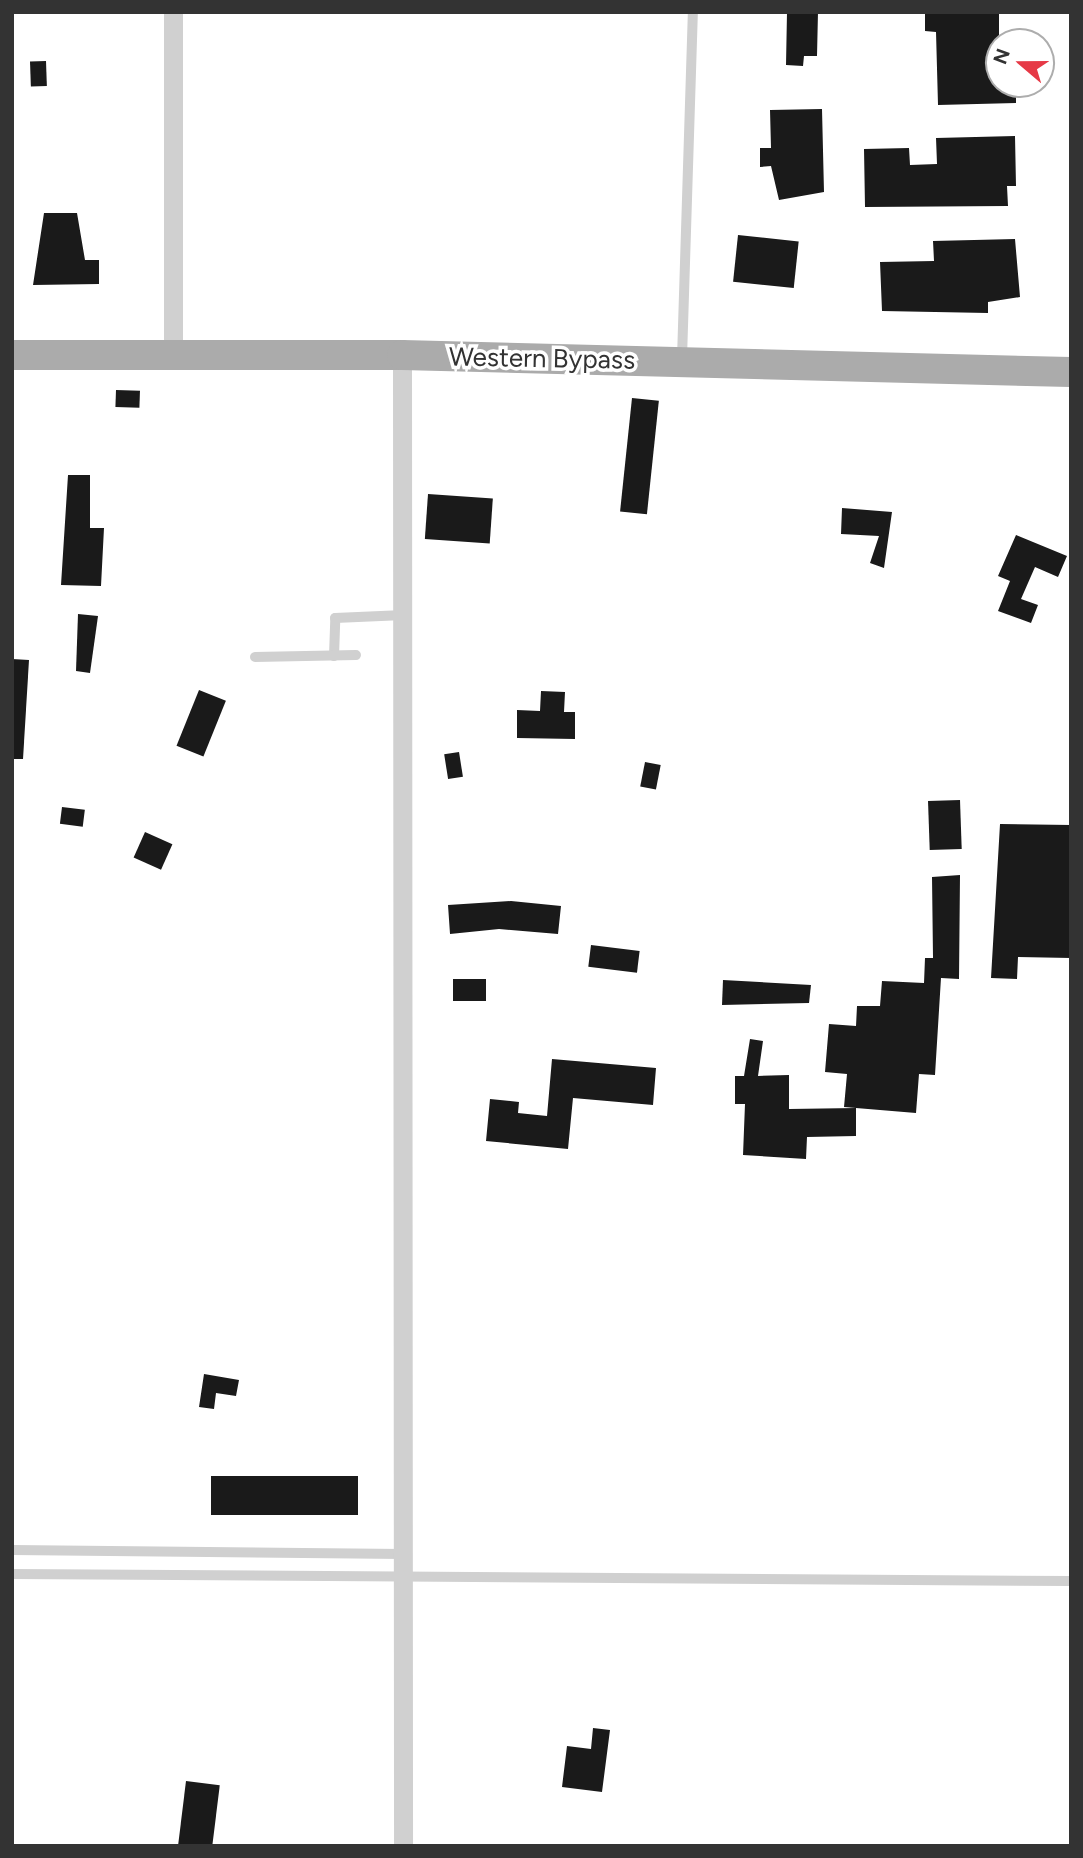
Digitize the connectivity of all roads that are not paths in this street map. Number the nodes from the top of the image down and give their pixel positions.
1 (173, 12) edge
2 (693, 12) edge
3 (12, 355) edge
4 (402, 355) junction
5 (173, 357) junction
6 (682, 362) junction
7 (1071, 372) edge
8 (404, 615) junction
9 (356, 655) dead end
10 (334, 656) junction
11 (255, 657) dead end
12 (12, 1550) edge
13 (403, 1554) junction
14 (12, 1574) edge
15 (403, 1581) junction
16 (1071, 1581) edge
17 (403, 1846) edge

1 - 5 street
2 - 6 lane
3 - 5 main road, Western Bypass
4 - 5 main road, Western Bypass
4 - 6 main road, Western Bypass
4 - 8 street
6 - 7 main road, Western Bypass
8 - 10 lane
8 - 13 street
9 - 10 lane
10 - 11 lane
12 - 13 lane
13 - 15 street
14 - 15 lane
15 - 16 lane
15 - 17 street

